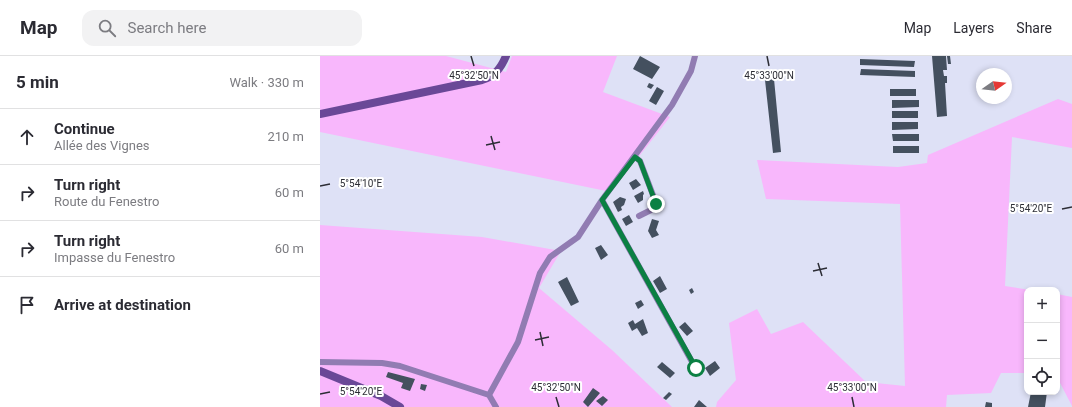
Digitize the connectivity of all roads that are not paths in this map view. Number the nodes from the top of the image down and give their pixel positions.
1 (506, 56) edge
2 (694, 56) edge
3 (320, 114) edge
4 (635, 157) junction
5 (602, 200) junction
6 (639, 216) dead end
7 (320, 362) edge
8 (696, 368) dead end
9 (320, 371) edge
10 (490, 395) junction
11 (400, 407) edge
12 (496, 407) edge

1 - 3 street
2 - 4 street
4 - 5 street
4 - 6 street
5 - 8 street
5 - 10 street
7 - 10 street
9 - 11 street
10 - 12 street

